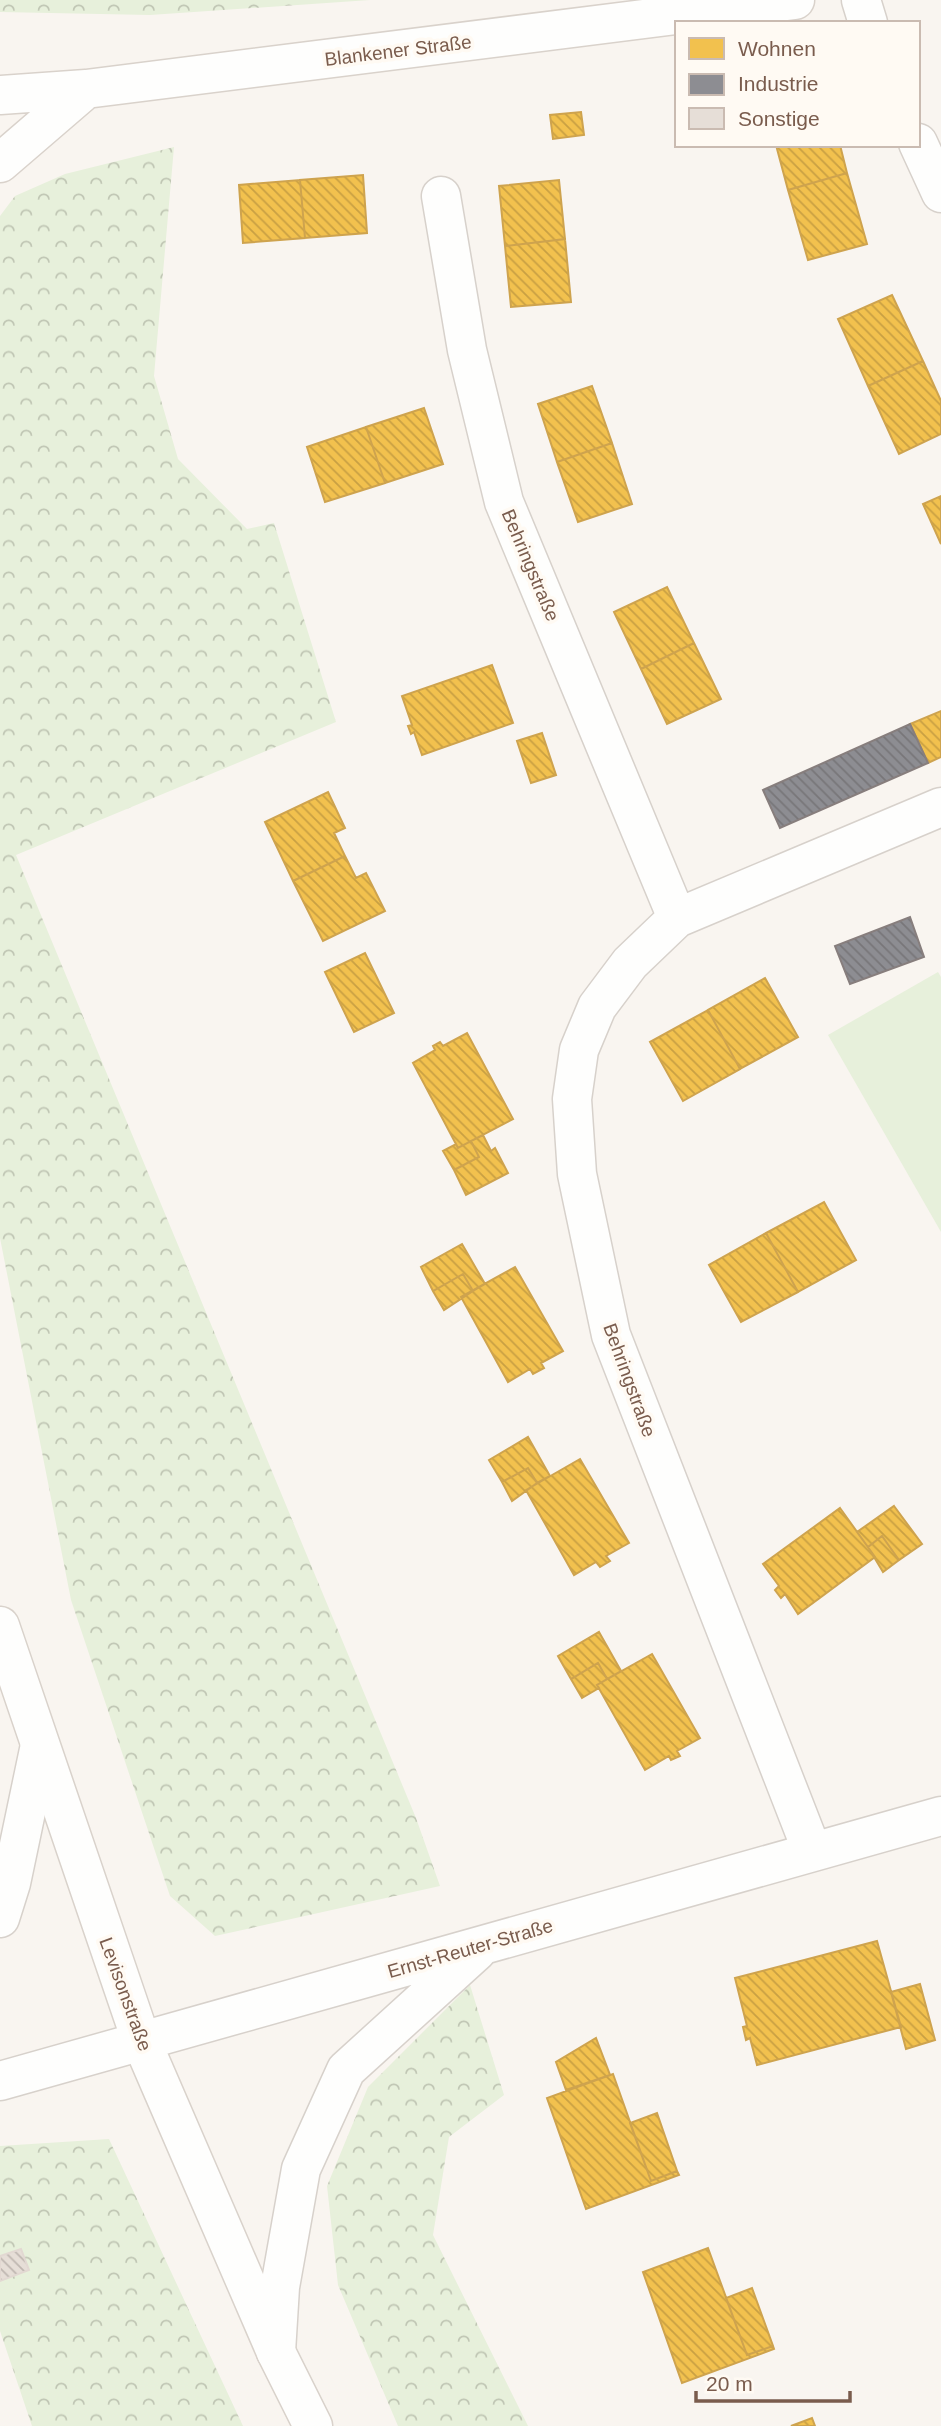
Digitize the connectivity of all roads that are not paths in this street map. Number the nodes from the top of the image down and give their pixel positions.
1 (795, 0) edge
2 (861, 0) edge
3 (868, 21) edge
4 (86, 89) junction
5 (0, 95) edge
6 (920, 147) edge
7 (0, 163) edge
8 (941, 193) edge
9 (441, 196) dead end
10 (941, 807) edge
11 (677, 918) junction
12 (0, 1626) edge
13 (40, 1745) junction
14 (941, 1816) edge
15 (812, 1851) junction
16 (0, 1918) edge
17 (484, 1945) junction
18 (141, 2040) junction
19 (0, 2081) edge
20 (276, 2352) junction
21 (313, 2426) edge

1 - 4 street, Blankener Straße
2 - 3 street
4 - 5 street, Blankener Straße
4 - 7 street
6 - 8 street
9 - 11 street, Behringstraße
10 - 11 street, Behringstraße
11 - 15 street, Behringstraße
12 - 13 street, Levisonstraße
13 - 16 street
13 - 18 street, Levisonstraße
14 - 15 street, Ernst-Reuter-Straße
15 - 17 street, Ernst-Reuter-Straße
17 - 18 street, Ernst-Reuter-Straße
17 - 20 street
18 - 19 street, Ernst-Reuter-Straße
18 - 20 street, Levisonstraße
20 - 21 street, Levisonstraße

